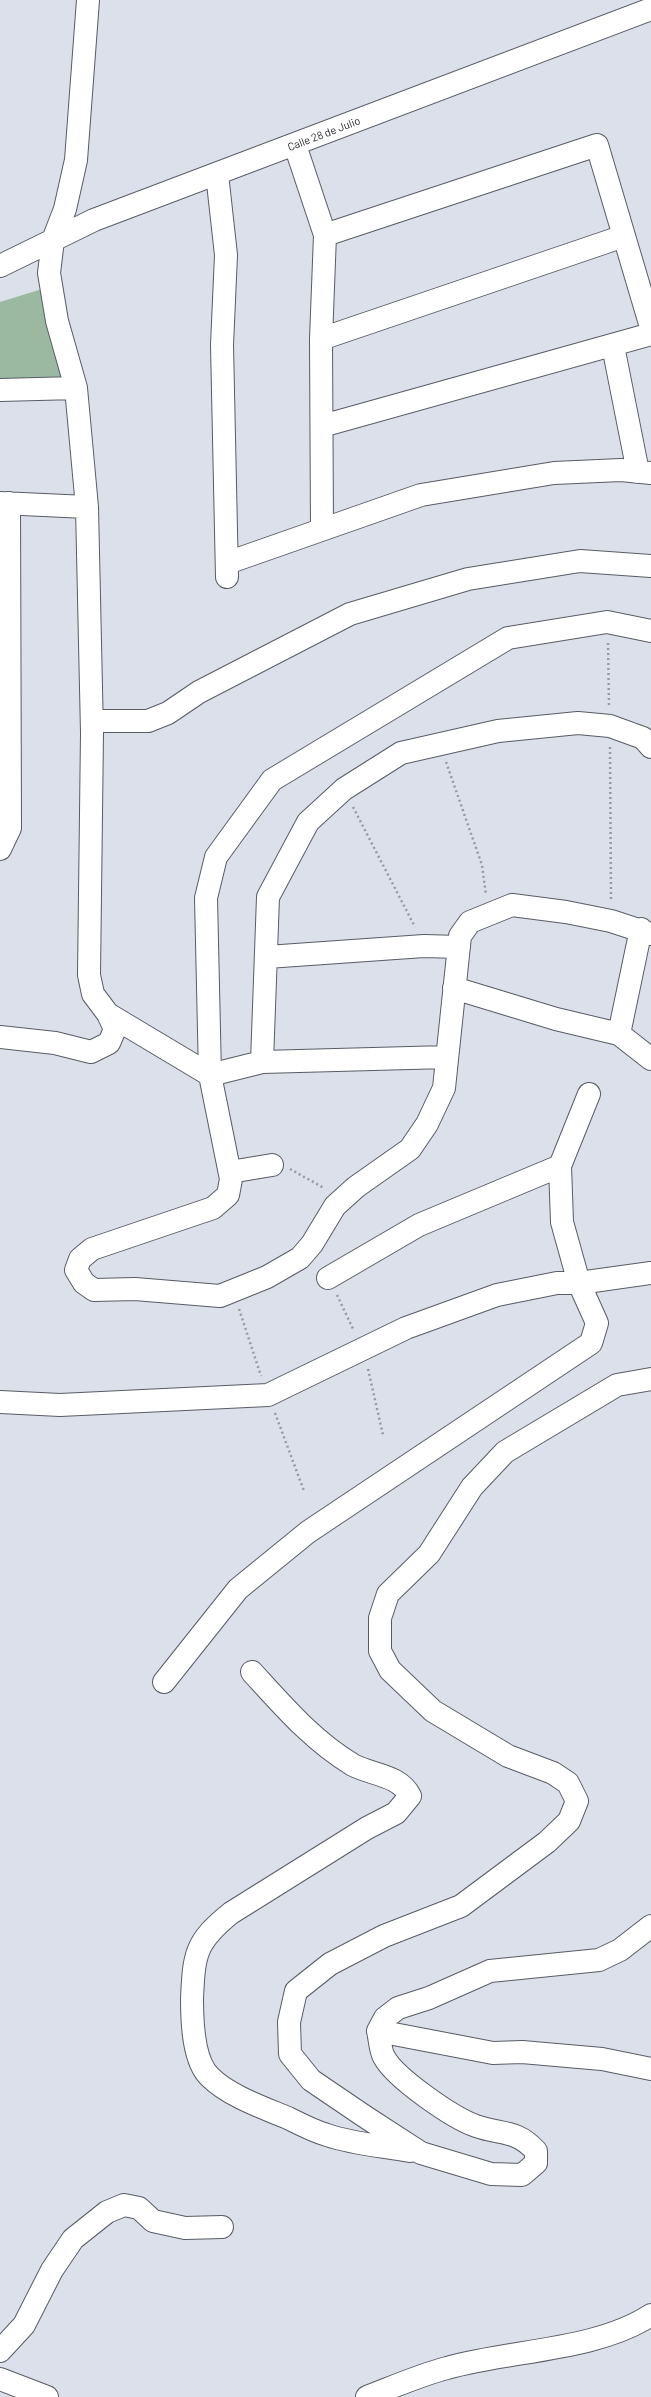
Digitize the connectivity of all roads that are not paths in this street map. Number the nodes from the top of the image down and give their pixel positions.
1 (88, 0) edge
2 (651, 9) edge
3 (295, 145) junction
4 (217, 174) junction
5 (325, 235) junction
6 (624, 236) junction
7 (53, 240) junction
8 (0, 266) edge
9 (651, 327) edge
10 (651, 334) edge
11 (321, 339) junction
12 (613, 346) junction
13 (76, 388) junction
14 (0, 390) edge
15 (322, 426) junction
16 (644, 472) edge
17 (5, 503) edge
18 (87, 507) junction
19 (322, 529) junction
20 (651, 566) edge
21 (651, 631) edge
22 (92, 722) junction
23 (651, 747) edge
24 (0, 849) edge
25 (646, 932) edge
26 (459, 947) junction
27 (267, 957) junction
28 (454, 988) junction
29 (108, 1014) junction
30 (619, 1034) junction
31 (0, 1037) edge
32 (447, 1057) junction
33 (651, 1060) edge
34 (262, 1062) junction
35 (210, 1075) junction
36 (589, 1094) dead end
37 (272, 1165) road end
38 (560, 1166) junction
39 (230, 1172) junction
40 (651, 1273) edge
41 (328, 1278) dead end
42 (579, 1283) junction
43 (651, 1379) edge
44 (0, 1402) edge
45 (252, 1672) dead end
46 (164, 1682) dead end
47 (651, 1926) edge
48 (378, 2031) junction
49 (651, 2069) edge
50 (421, 2153) junction
51 (222, 2227) dead end
52 (651, 2314) edge
53 (0, 2351) edge
54 (0, 2379) edge
55 (47, 2397) edge
56 (367, 2397) edge

1 - 7 street
2 - 3 street, Calle 28 de Julio
3 - 4 street, Calle 28 de Julio
3 - 5 street
4 - 7 street, Calle 28 de Julio
4 - 19 street
5 - 6 street
5 - 11 street
6 - 9 street
6 - 11 street
7 - 8 street, Calle 28 de Julio
7 - 13 street
10 - 12 street
11 - 15 street
12 - 15 street
12 - 16 street
13 - 14 street
13 - 18 street
15 - 19 street
16 - 19 street
17 - 18 street
17 - 24 street
18 - 22 street
20 - 22 street
21 - 35 street
22 - 29 street
23 - 27 street
25 - 26 street
25 - 30 street
26 - 27 street
26 - 28 street
27 - 34 street
28 - 30 street
28 - 32 street
29 - 31 street
29 - 35 street
30 - 33 street
32 - 34 street
32 - 39 street
34 - 35 street
35 - 39 street
36 - 38 street
37 - 39 street
38 - 41 street
38 - 42 street
40 - 42 street
42 - 44 street
42 - 46 street
43 - 50 street
45 - 50 street
47 - 48 street
48 - 49 street
48 - 50 street
51 - 53 street
52 - 56 street
54 - 55 street

